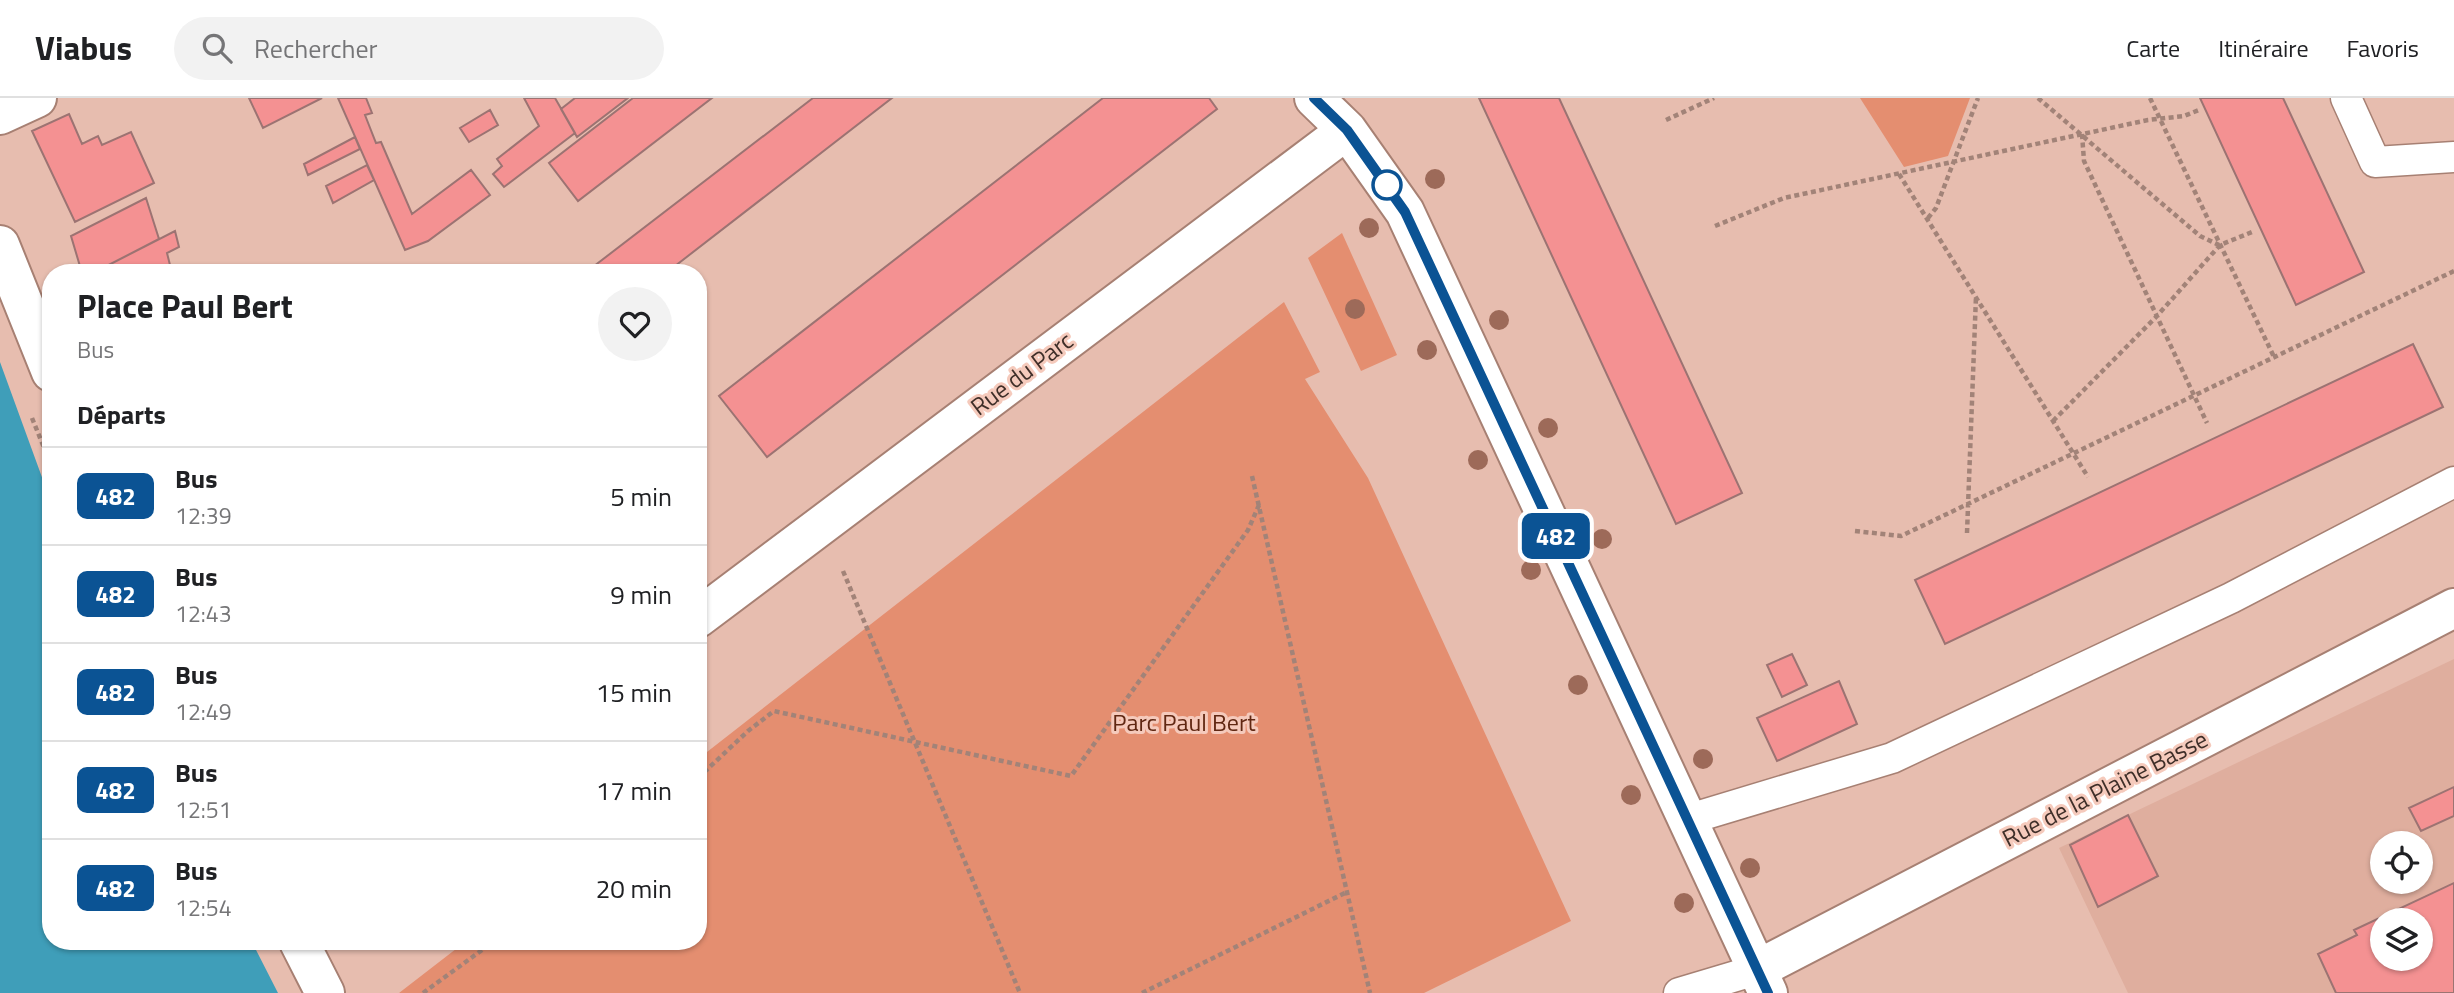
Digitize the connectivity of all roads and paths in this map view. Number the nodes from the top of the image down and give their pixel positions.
1 (37, 98) edge
2 (1314, 98) edge
3 (1714, 98) edge
4 (1978, 98) edge
5 (2038, 98) edge
6 (2150, 98) edge
7 (2346, 98) edge
8 (2199, 110) dead end
9 (0, 115) edge
10 (2160, 119) junction
11 (1666, 120) dead end
12 (1347, 130) junction
13 (2082, 134) junction
14 (2454, 158) edge
15 (1954, 162) junction
16 (1899, 174) junction
17 (1928, 218) junction
18 (1715, 226) dead end
19 (2252, 232) dead end
20 (0, 245) edge
21 (2220, 245) junction
22 (2454, 271) edge
23 (1976, 296) junction
24 (2157, 316) junction
25 (42, 350) edge
26 (2274, 358) junction
27 (2194, 396) junction
28 (2053, 421) junction
29 (2207, 423) dead end
30 (2074, 453) junction
31 (1252, 476) dead end
32 (2088, 477) dead end
33 (2454, 482) edge
34 (1967, 504) junction
35 (1259, 505) junction
36 (1855, 531) dead end
37 (812, 532) junction
38 (1967, 533) dead end
39 (2454, 608) edge
40 (707, 611) edge
41 (916, 744) junction
42 (707, 769) edge
43 (1686, 820) junction
44 (1347, 892) junction
45 (303, 950) edge
46 (482, 950) edge
47 (1762, 981) edge
48 (325, 993) edge
49 (423, 993) edge
50 (1020, 993) edge
51 (1142, 993) edge
52 (1370, 993) edge
53 (1679, 993) edge

1 - 9 street
2 - 12 street
3 - 11 path
4 - 15 path
5 - 13 path
6 - 10 path
7 - 14 lane
8 - 10 path
10 - 13 path
10 - 21 path
12 - 37 street, Rue du Parc
12 - 43 street
13 - 15 path
13 - 21 path
13 - 24 path
15 - 16 path
15 - 17 path
16 - 17 path
16 - 18 path
17 - 23 path
19 - 21 path
20 - 25 street
21 - 24 path
21 - 26 path
22 - 26 path
23 - 28 path
23 - 34 path
24 - 27 path
24 - 28 path
26 - 27 path
27 - 29 path
27 - 30 path
28 - 30 path
30 - 32 path
30 - 34 path
31 - 35 path
33 - 43 lane
34 - 36 path
34 - 38 path
35 - 41 path
35 - 44 path
37 - 40 street, Rue du Parc
37 - 41 path
39 - 47 street, Rue de la Plaine Basse
41 - 42 path
41 - 50 path
43 - 47 street
44 - 51 path
44 - 52 path
45 - 48 street
46 - 49 path
47 - 53 lane

